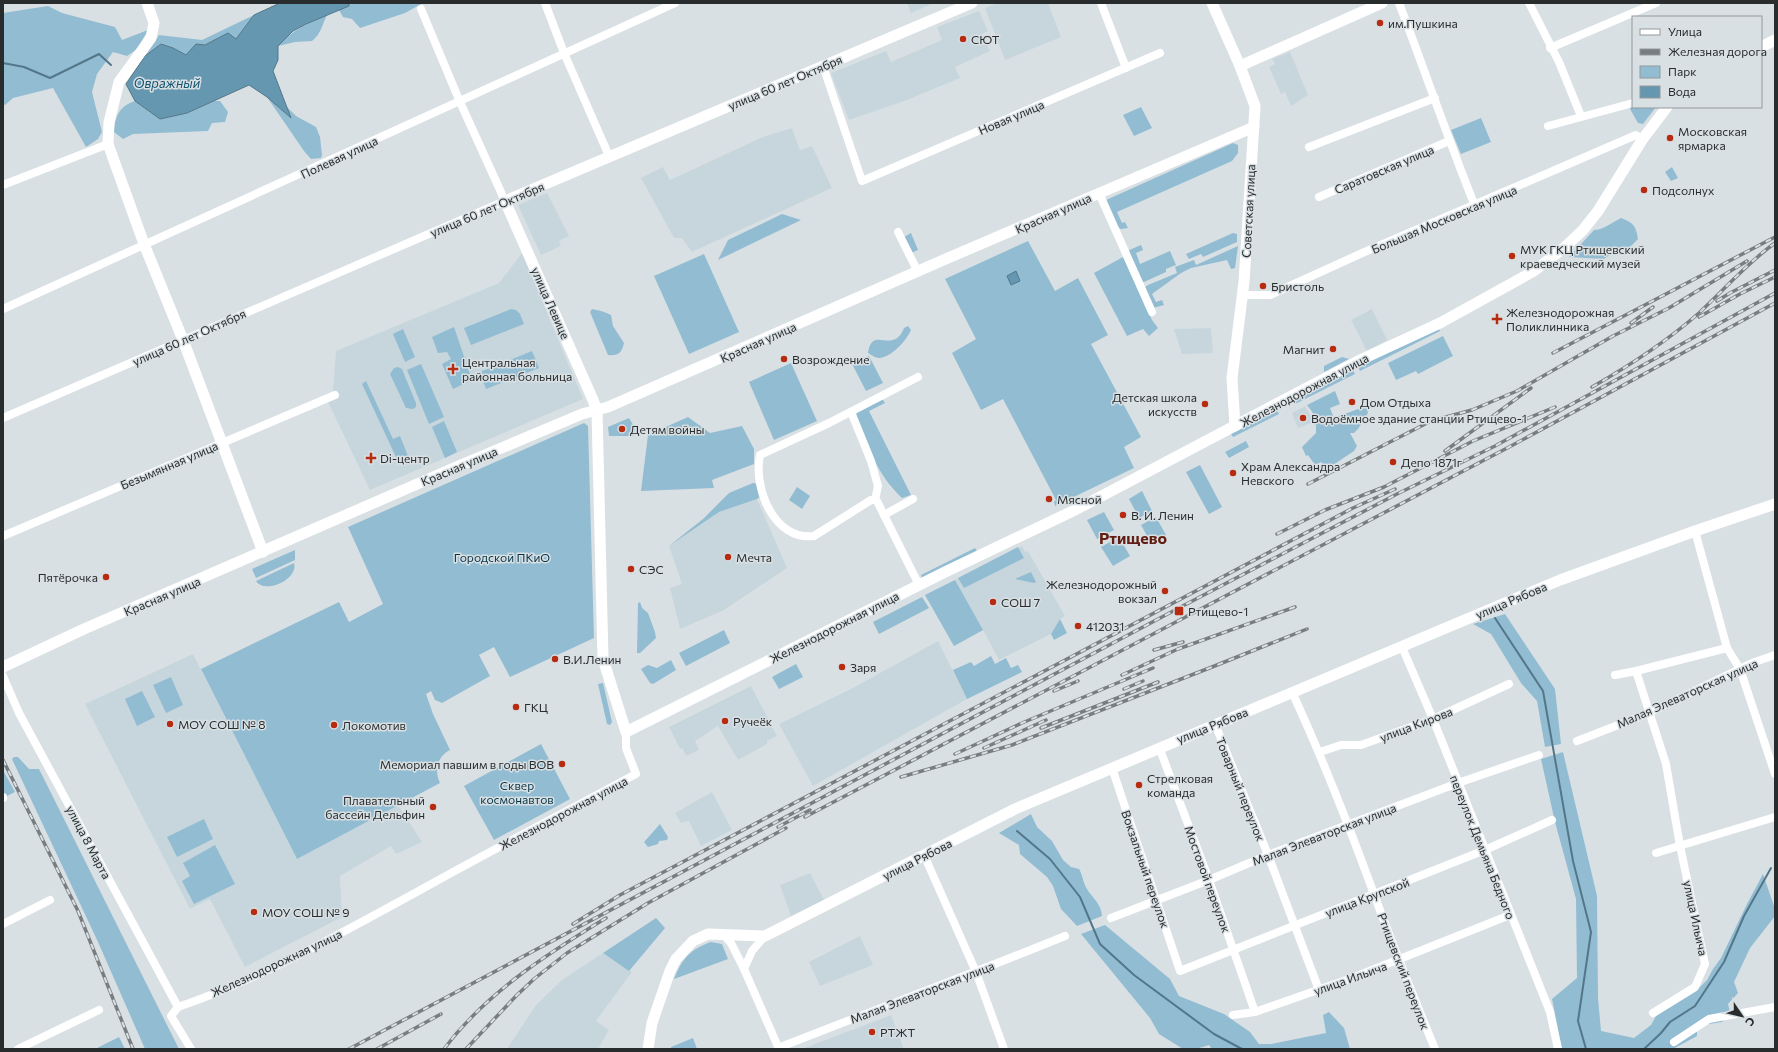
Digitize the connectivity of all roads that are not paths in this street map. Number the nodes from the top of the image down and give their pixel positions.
1 (147, 3) edge
2 (545, 3) edge
3 (675, 3) edge
4 (972, 3) edge
5 (1101, 3) edge
6 (1212, 3) edge
7 (1382, 3) edge
8 (1399, 3) edge
9 (1529, 3) edge
10 (1656, 3) edge
11 (421, 9) dead end
12 (1775, 40) edge
13 (1762, 46) edge
14 (1550, 48) junction
15 (564, 53) junction
16 (1160, 53) dead end
17 (823, 66) junction
18 (1240, 66) junction
19 (1126, 68) junction
20 (1435, 98) junction
21 (460, 102) junction
22 (1632, 103) edge
23 (1667, 108) edge
24 (1581, 116) junction
25 (1548, 126) dead end
26 (1254, 128) junction
27 (1642, 140) junction
28 (1449, 141) junction
29 (108, 144) junction
30 (1309, 147) dead end
31 (609, 156) junction
32 (3, 185) edge
33 (1099, 193) junction
34 (1319, 197) dead end
35 (505, 201) junction
36 (1475, 206) junction
37 (898, 232) dead end
38 (144, 244) junction
39 (918, 272) junction
40 (1243, 295) junction
41 (3, 309) edge
42 (1152, 312) dead end
43 (183, 340) junction
44 (918, 377) dead end
45 (335, 395) dead end
46 (597, 411) junction
47 (852, 412) junction
48 (3, 418) edge
49 (1235, 426) junction
50 (222, 442) junction
51 (913, 499) dead end
52 (874, 500) junction
53 (1775, 504) edge
54 (884, 515) junction
55 (1695, 530) junction
56 (3, 536) edge
57 (263, 552) junction
58 (919, 585) junction
59 (1402, 647) junction
60 (1727, 648) junction
61 (1775, 655) edge
62 (3, 667) edge
63 (1740, 669) junction
64 (1636, 671) junction
65 (1615, 675) dead end
66 (3, 676) edge
67 (1509, 684) dead end
68 (1292, 692) junction
69 (1648, 713) junction
70 (1433, 719) junction
71 (1215, 724) junction
72 (626, 732) junction
73 (1577, 741) dead end
74 (1159, 747) junction
75 (1320, 752) junction
76 (1539, 755) dead end
77 (1112, 768) junction
78 (1775, 774) edge
79 (1458, 783) junction
80 (1775, 817) edge
81 (1552, 820) dead end
82 (1349, 824) junction
83 (1680, 846) junction
84 (1485, 850) junction
85 (1656, 853) dead end
86 (924, 855) junction
87 (1268, 855) junction
88 (1209, 880) junction
89 (1374, 895) junction
90 (50, 900) dead end
91 (1157, 900) junction
92 (1510, 915) junction
93 (1111, 918) dead end
94 (3, 924) edge
95 (1294, 926) junction
96 (723, 934) junction
97 (766, 936) junction
98 (1065, 936) dead end
99 (1232, 949) junction
100 (1399, 960) junction
101 (744, 969) junction
102 (1180, 971) joint
103 (976, 972) junction
104 (1319, 990) junction
105 (178, 1007) junction
106 (1775, 1007) edge
107 (99, 1010) dead end
108 (1255, 1012) junction
109 (1653, 1013) dead end
110 (1233, 1015) dead end
111 (1674, 1042) dead end
112 (18, 1049) edge
113 (191, 1049) edge
114 (648, 1049) edge
115 (779, 1049) edge
116 (1004, 1049) edge
117 (1435, 1049) edge
118 (1558, 1049) edge

1 - 29 street
2 - 15 street
3 - 15 street, Полевая улица
4 - 17 street, улица 60 лет Октября
5 - 19 street
6 - 18 street, Советская улица
7 - 18 street
8 - 20 street, Саратовская улица
9 - 14 street
10 - 14 street
11 - 21 street, улица Левице
12 - 13 street
14 - 24 street
15 - 21 street, Полевая улица
15 - 31 street
16 - 19 street, Новая улица
17 - 19 street, Новая улица
17 - 31 street, улица 60 лет Октября
18 - 26 street, Советская улица
20 - 28 street, Саратовская улица
20 - 30 street
21 - 35 street, улица Левице
21 - 38 street, Полевая улица
22 - 24 street
23 - 27 street
24 - 25 street
26 - 33 street, Красная улица
26 - 40 street, Советская улица
27 - 36 street, Большая Московская улица
27 - 49 street, Железнодорожная улица
28 - 34 street, Саратовская улица
28 - 36 street, Саратовская улица
29 - 32 street
29 - 38 street
31 - 35 street, улица 60 лет Октября
33 - 39 street, Красная улица
33 - 42 street, Красная улица
35 - 43 street, улица 60 лет Октября
35 - 46 street, улица Левице
36 - 40 street, Большая Московская улица
37 - 39 street
38 - 41 street, Полевая улица
38 - 43 street
39 - 46 street, Красная улица
40 - 49 street, Советская улица
43 - 48 street, улица 60 лет Октября
43 - 50 street
44 - 47 street
45 - 50 street, Безымянная улица
46 - 57 street, Красная улица
46 - 72 street, улица Левице
47 - 52 street
47 - 52 street
49 - 58 street, Железнодорожная улица
50 - 56 street, Безымянная улица
50 - 57 street
51 - 54 street
52 - 54 street
53 - 55 street, улица Рябова
54 - 58 street
55 - 59 street, улица Рябова
55 - 60 street
57 - 62 street, Красная улица
58 - 72 street, Железнодорожная улица
59 - 68 street, улица Рябова
59 - 70 street, переулок Демьяна Бедного
60 - 63 street
60 - 64 street, Малая Элеваторская улица
61 - 63 street, Малая Элеваторская улица
63 - 69 street, Малая Элеваторская улица
63 - 78 street
64 - 65 street, Малая Элеваторская улица
64 - 69 street, улица Ильича
66 - 105 street, улица 8 Марта
67 - 70 street, улица Кирова
68 - 71 street, улица Рябова
68 - 75 street, Ртищевский переулок
69 - 73 street, Малая Элеваторская улица
69 - 83 street, улица Ильича
70 - 75 street, улица Кирова
70 - 79 street, переулок Демьяна Бедного
71 - 74 street, улица Рябова
71 - 87 street, Товарный переулок
72 - 105 street, Железнодорожная улица
74 - 77 street, улица Рябова
74 - 88 street, Мостовой переулок
75 - 82 street, Ртищевский переулок
76 - 79 street, Малая Элеваторская улица
77 - 86 street, улица Рябова
77 - 91 street, Вокзальный переулок
79 - 82 street, Малая Элеваторская улица
79 - 84 street, переулок Демьяна Бедного
80 - 83 street
81 - 84 street, улица Крупской
82 - 87 street, Малая Элеваторская улица
82 - 89 street, Ртищевский переулок
83 - 85 street
83 - 109 street, улица Ильича
84 - 89 street, улица Крупской
84 - 92 street, переулок Демьяна Бедного
86 - 97 street, улица Рябова
86 - 103 street
87 - 88 street, Малая Элеваторская улица
87 - 95 street, Товарный переулок
88 - 91 street, Малая Элеваторская улица
88 - 99 street, Мостовой переулок
89 - 95 street, улица Крупской
89 - 100 street, Ртищевский переулок
90 - 94 street
91 - 93 street, Малая Элеваторская улица
91 - 102 street, Вокзальный переулок
92 - 100 street, улица Ильича
92 - 118 street, переулок Демьяна Бедного
95 - 99 street, улица Крупской
95 - 104 street, Товарный переулок
96 - 97 street, улица Рябова
96 - 101 street
96 - 114 street, улица Рябова
97 - 101 street
98 - 103 street, Малая Элеваторская улица
99 - 102 street, улица Крупской
99 - 108 street, Мостовой переулок
100 - 104 street, улица Ильича
100 - 117 street, Ртищевский переулок
101 - 115 street
103 - 115 street, Малая Элеваторская улица
103 - 116 street
104 - 108 street, улица Ильича
105 - 113 street
106 - 111 street
107 - 112 street
108 - 110 street, улица Ильича

